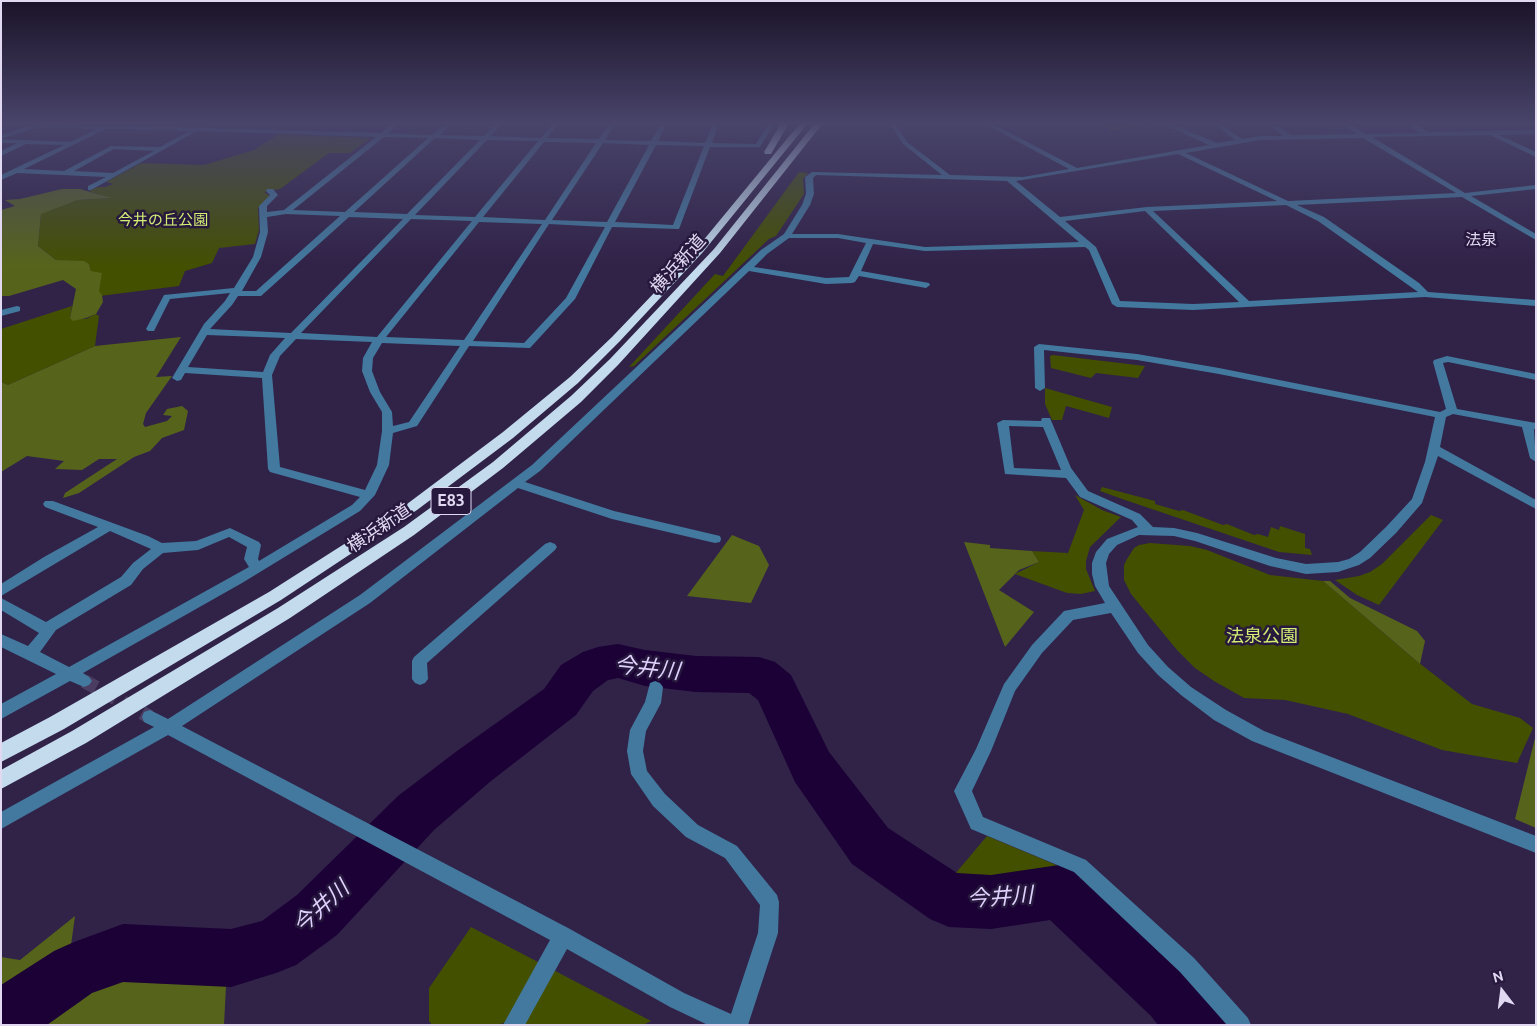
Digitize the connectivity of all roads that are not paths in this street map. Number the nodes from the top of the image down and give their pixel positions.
1 (16, 171) joint
2 (70, 171) edge
3 (122, 171) edge
4 (338, 171) edge
5 (396, 171) edge
6 (454, 171) edge
7 (517, 171) edge
8 (580, 171) edge
9 (637, 171) edge
10 (697, 171) edge
11 (756, 171) edge
12 (770, 171) edge
13 (779, 171) edge
14 (942, 171) edge
15 (1064, 171) edge
16 (1218, 171) edge
17 (1423, 171) edge
18 (66, 173) junction
19 (115, 175) junction
20 (947, 175) junction
21 (1, 178) edge
22 (1009, 178) junction
23 (1536, 187) edge
24 (91, 188) dead end
25 (270, 191) dead end
26 (1464, 195) junction
27 (1285, 203) junction
28 (1147, 209) junction
29 (732, 211) junction
30 (286, 212) junction
31 (263, 215) junction
32 (346, 215) junction
33 (408, 217) junction
34 (477, 220) junction
35 (1057, 220) junction
36 (546, 222) junction
37 (609, 225) junction
38 (1523, 230) junction
39 (787, 236) junction
40 (1536, 238) edge
41 (870, 242) junction
42 (1088, 244) junction
43 (1536, 245) edge
44 (747, 268) junction
45 (856, 273) junction
46 (926, 284) dead end
47 (237, 292) junction
48 (1425, 294) junction
49 (1246, 303) junction
50 (1536, 303) edge
51 (17, 309) dead end
52 (1, 314) edge
53 (151, 329) dead end
54 (204, 332) junction
55 (293, 336) junction
56 (378, 340) junction
57 (465, 343) junction
58 (266, 375) junction
59 (1536, 377) edge
60 (1040, 388) dead end
61 (1446, 413) junction
62 (1531, 425) edge
63 (388, 431) junction
64 (1434, 449) junction
65 (1536, 458) edge
66 (1070, 474) junction
67 (516, 484) junction
68 (369, 495) junction
69 (48, 504) dead end
70 (1536, 505) edge
71 (109, 526) junction
72 (1149, 531) junction
73 (716, 539) dead end
74 (550, 547) dead end
75 (160, 548) junction
76 (257, 568) junction
77 (1, 591) edge
78 (1, 603) edge
79 (1114, 607) junction
80 (46, 630) junction
81 (1, 640) edge
82 (30, 654) junction
83 (70, 674) junction
84 (420, 679) dead end
85 (84, 681) tunnel mouth
86 (655, 687) dead end
87 (1, 712) edge
88 (150, 717) tunnel mouth
89 (169, 726) junction
90 (1, 753) edge
91 (1, 780) edge
92 (1, 822) edge
93 (1536, 845) edge
94 (562, 936) junction
95 (513, 1025) edge
96 (732, 1025) edge
97 (738, 1025) edge
98 (1241, 1025) edge

1 - 18 street
1 - 21 street
2 - 18 street
3 - 19 street
4 - 30 street
5 - 32 street
6 - 33 street
7 - 34 street
8 - 36 street
9 - 37 street
10 - 37 street
11 - 29 highway
12 - 29 highway, 横浜新道 / E83
13 - 91 highway, 横浜新道 / E83
14 - 20 street
15 - 22 street
16 - 27 street
17 - 26 street
18 - 19 street
19 - 24 street
20 - 22 street
20 - 39 street
22 - 35 street
23 - 26 street
25 - 31 street
26 - 27 street
26 - 38 street
27 - 28 street
27 - 48 street
28 - 35 street
28 - 49 street
29 - 90 highway, 横浜新道 / E83
30 - 31 street
30 - 32 street
31 - 47 street
32 - 33 street
32 - 47 street
33 - 34 street
33 - 55 street
34 - 36 street
34 - 56 street
35 - 42 street
36 - 37 street
36 - 57 street
37 - 57 street
38 - 40 street
38 - 43 street
39 - 41 street
39 - 44 street
41 - 42 street
41 - 45 street
42 - 49 street
44 - 45 street
44 - 67 street
45 - 46 street
47 - 53 street
47 - 54 street
48 - 49 street
48 - 50 street
51 - 52 street
54 - 55 street
54 - 58 street
55 - 56 street
55 - 58 street
56 - 57 street
56 - 63 street
57 - 63 street
58 - 68 street
59 - 61 street
60 - 61 street
61 - 62 street
61 - 64 street
62 - 65 street
63 - 68 street
64 - 70 street
64 - 72 street
66 - 66 street
66 - 72 street
67 - 73 street
67 - 89 street
68 - 76 street
69 - 71 street
71 - 75 street
71 - 77 street
72 - 79 street
74 - 84 street
75 - 76 street
75 - 80 street
76 - 83 street
78 - 80 street
79 - 93 street
79 - 98 street
80 - 82 street
81 - 82 street
82 - 83 street
83 - 85 street
83 - 87 street
86 - 97 street
88 - 89 street
89 - 92 street
89 - 94 street
94 - 95 street
94 - 96 street

